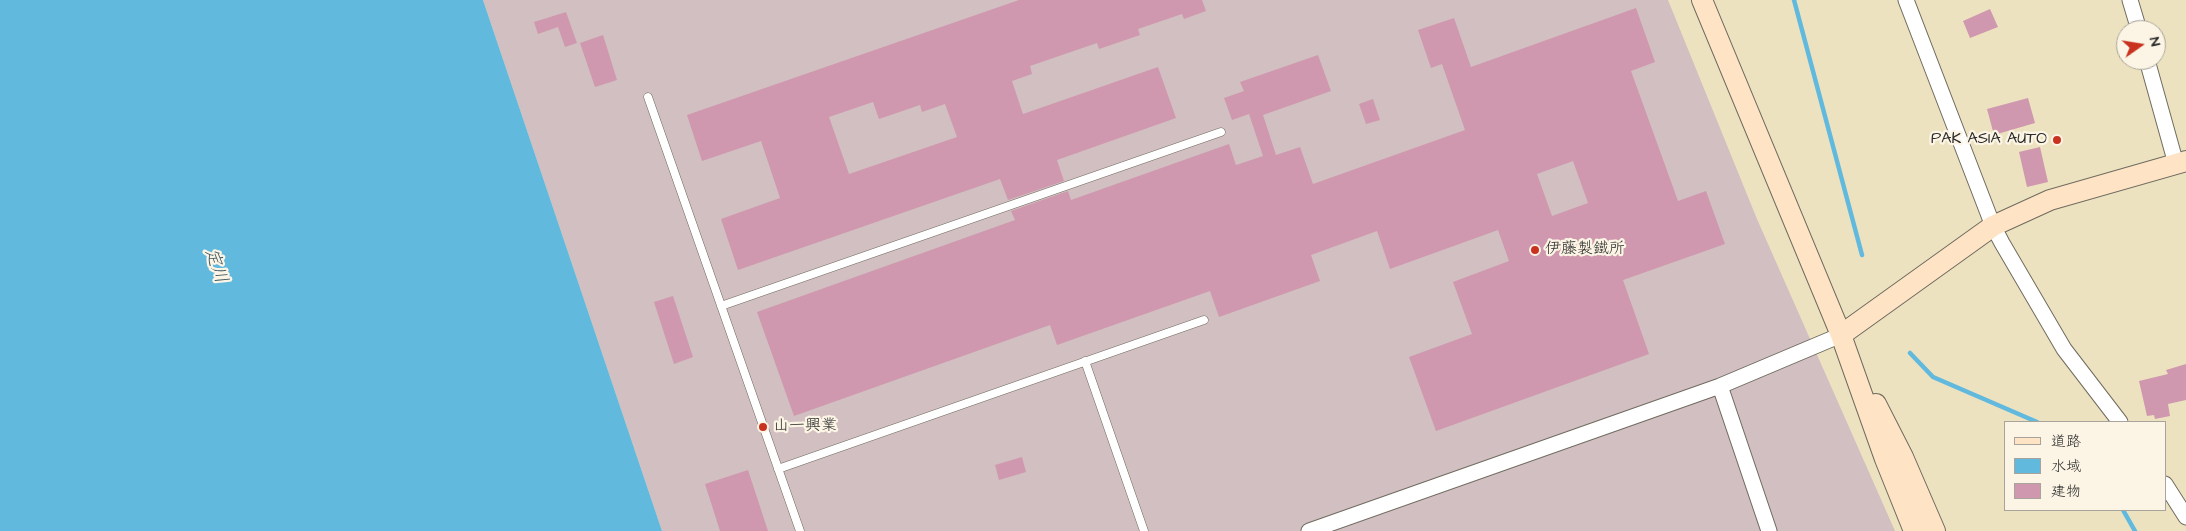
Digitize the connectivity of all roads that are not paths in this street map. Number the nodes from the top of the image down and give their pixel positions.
1 (1702, 0) edge
2 (1906, 0) edge
3 (2130, 0) edge
4 (2136, 20) edge
5 (2150, 70) edge
6 (648, 97) dead end
7 (1221, 132) dead end
8 (2181, 163) edge
9 (1993, 226) junction
10 (721, 306) junction
11 (1204, 320) dead end
12 (1842, 335) junction
13 (1085, 361) junction
14 (1720, 386) junction
15 (2119, 421) edge
16 (778, 469) junction
17 (2166, 485) edge
18 (2185, 510) edge
19 (800, 531) edge
20 (1144, 531) edge
21 (1309, 531) edge
22 (1769, 531) edge
23 (1914, 531) edge
24 (1935, 531) edge

1 - 12 street
2 - 9 street
3 - 4 street
5 - 8 street
6 - 10 lane
7 - 10 lane
8 - 9 street
9 - 12 street
9 - 15 street
10 - 16 lane
11 - 13 lane
12 - 14 street
12 - 23 street
12 - 24 street
13 - 16 lane
13 - 20 lane
14 - 21 street
14 - 22 street
16 - 19 lane
17 - 18 street

